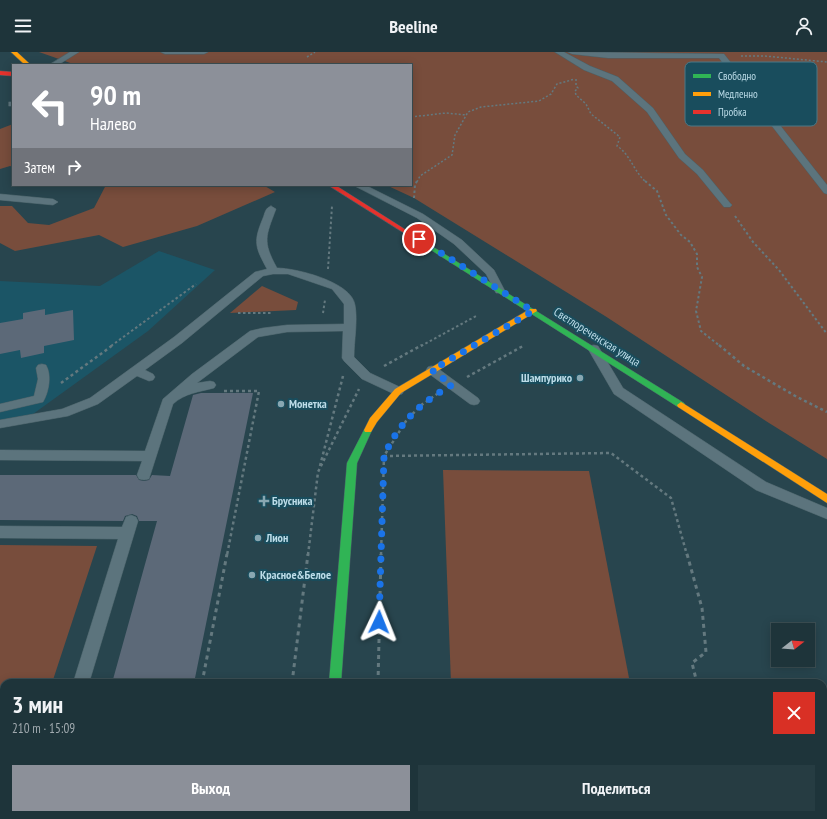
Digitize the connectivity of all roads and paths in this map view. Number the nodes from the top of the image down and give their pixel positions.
1 (14, 52) edge
2 (75, 52) edge
3 (164, 52) edge
4 (204, 52) edge
5 (315, 52) edge
6 (559, 52) edge
7 (572, 52) edge
8 (719, 54) edge
9 (608, 56) junction
10 (307, 57) dead end
11 (725, 62) edge
12 (827, 62) edge
13 (27, 64) edge
14 (55, 64) edge
15 (587, 68) junction
16 (0, 73) edge
17 (12, 74) edge
18 (578, 78) junction
19 (466, 115) junction
20 (412, 117) edge
21 (776, 126) edge
22 (333, 186) edge
23 (360, 186) edge
24 (827, 191) edge
25 (0, 197) edge
26 (54, 202) dead end
27 (416, 204) dead end
28 (726, 205) joint
29 (332, 206) dead end
30 (272, 209) dead end
31 (273, 271) junction
32 (196, 284) dead end
33 (327, 284) junction
34 (500, 291) junction
35 (533, 311) junction
36 (212, 313) junction
37 (275, 313) dead end
38 (323, 313) dead end
39 (350, 328) junction
40 (827, 334) edge
41 (523, 346) dead end
42 (593, 348) junction
43 (348, 358) junction
44 (42, 368) dead end
45 (432, 370) junction
46 (136, 371) junction
47 (149, 377) dead end
48 (210, 385) dead end
49 (452, 385) junction
50 (190, 390) junction
51 (398, 392) junction
52 (39, 399) junction
53 (474, 401) dead end
54 (167, 402) junction
55 (0, 408) edge
56 (827, 412) edge
57 (0, 424) edge
58 (0, 455) edge
59 (150, 456) junction
60 (384, 456) junction
61 (318, 472) dead end
62 (144, 475) dead end
63 (827, 499) edge
64 (827, 514) edge
65 (0, 532) edge
66 (82, 679) edge
67 (203, 679) edge
68 (335, 679) edge
69 (378, 679) edge
70 (695, 679) edge

1 - 13 main road
2 - 14 lane
3 - 4 lane
5 - 10 path
6 - 15 lane
7 - 9 lane
8 - 9 lane
8 - 11 lane
8 - 12 path
9 - 15 lane
15 - 18 lane
15 - 28 lane
16 - 17 main road
18 - 19 path
18 - 56 path
19 - 20 path
19 - 27 path
21 - 24 lane
22 - 34 main road, Светлореченская улица
23 - 34 lane
25 - 26 lane
28 - 40 path
29 - 33 path
30 - 31 lane
31 - 33 lane
31 - 36 lane
32 - 52 path
33 - 38 path
33 - 39 lane
34 - 35 main road, Светлореченская улица
35 - 42 main road, Светлореченская улица
35 - 45 main road
36 - 37 path
36 - 46 lane
39 - 43 lane
39 - 54 lane
41 - 49 path
42 - 63 main road, Светлореченская улица
42 - 64 lane
43 - 51 lane
43 - 61 path
44 - 52 lane
45 - 49 lane
45 - 51 main road
46 - 47 lane
46 - 57 lane
48 - 50 lane
49 - 53 lane
49 - 60 path
50 - 54 lane
50 - 67 path
51 - 68 main road
52 - 55 lane
54 - 59 lane
58 - 59 lane
59 - 62 lane
60 - 69 path
60 - 70 path
65 - 66 lane

